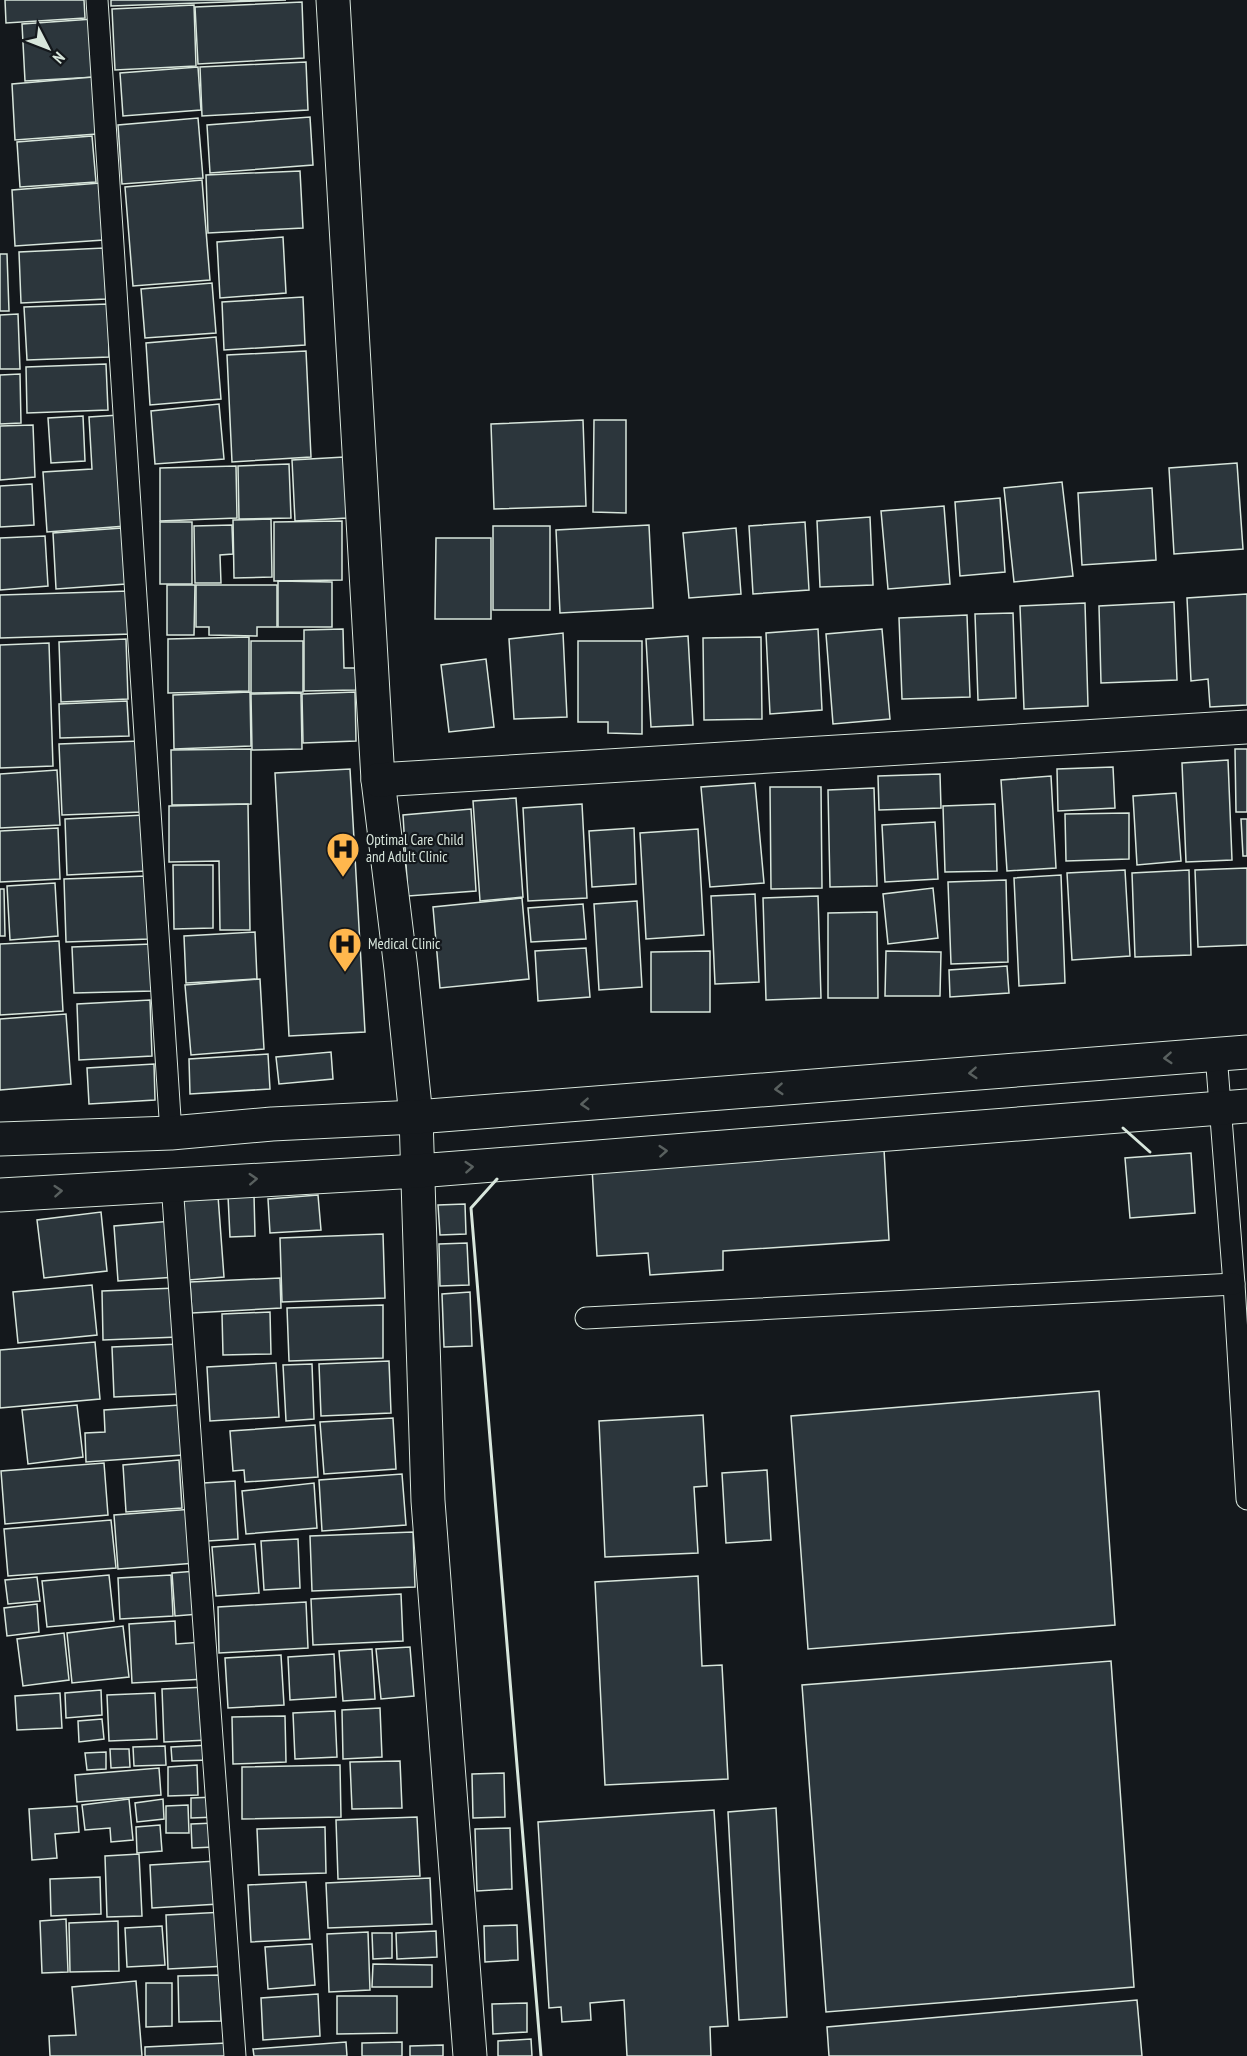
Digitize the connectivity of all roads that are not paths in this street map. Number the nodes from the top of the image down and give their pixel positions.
1 (97, 0) edge
2 (333, 0) edge
3 (1247, 726) edge
4 (378, 780) junction
5 (1231, 1053) edge
6 (1233, 1107) edge
7 (416, 1117) junction
8 (171, 1134) junction
9 (0, 1139) edge
10 (418, 1170) junction
11 (172, 1184) junction
12 (0, 1195) edge
13 (1234, 1284) junction
14 (586, 1318) dead end
15 (1247, 1498) edge
16 (235, 2056) edge
17 (470, 2056) edge

1 - 8 lane
2 - 4 street
3 - 4 street
4 - 7 street
5 - 6 lane
5 -> 7 street
10 -> 6 street
6 - 13 lane
7 - 8 street
7 - 10 street
8 - 9 street
11 -> 10 street
10 - 17 street
12 -> 11 street
11 - 16 lane
13 - 14 lane
13 - 15 lane

